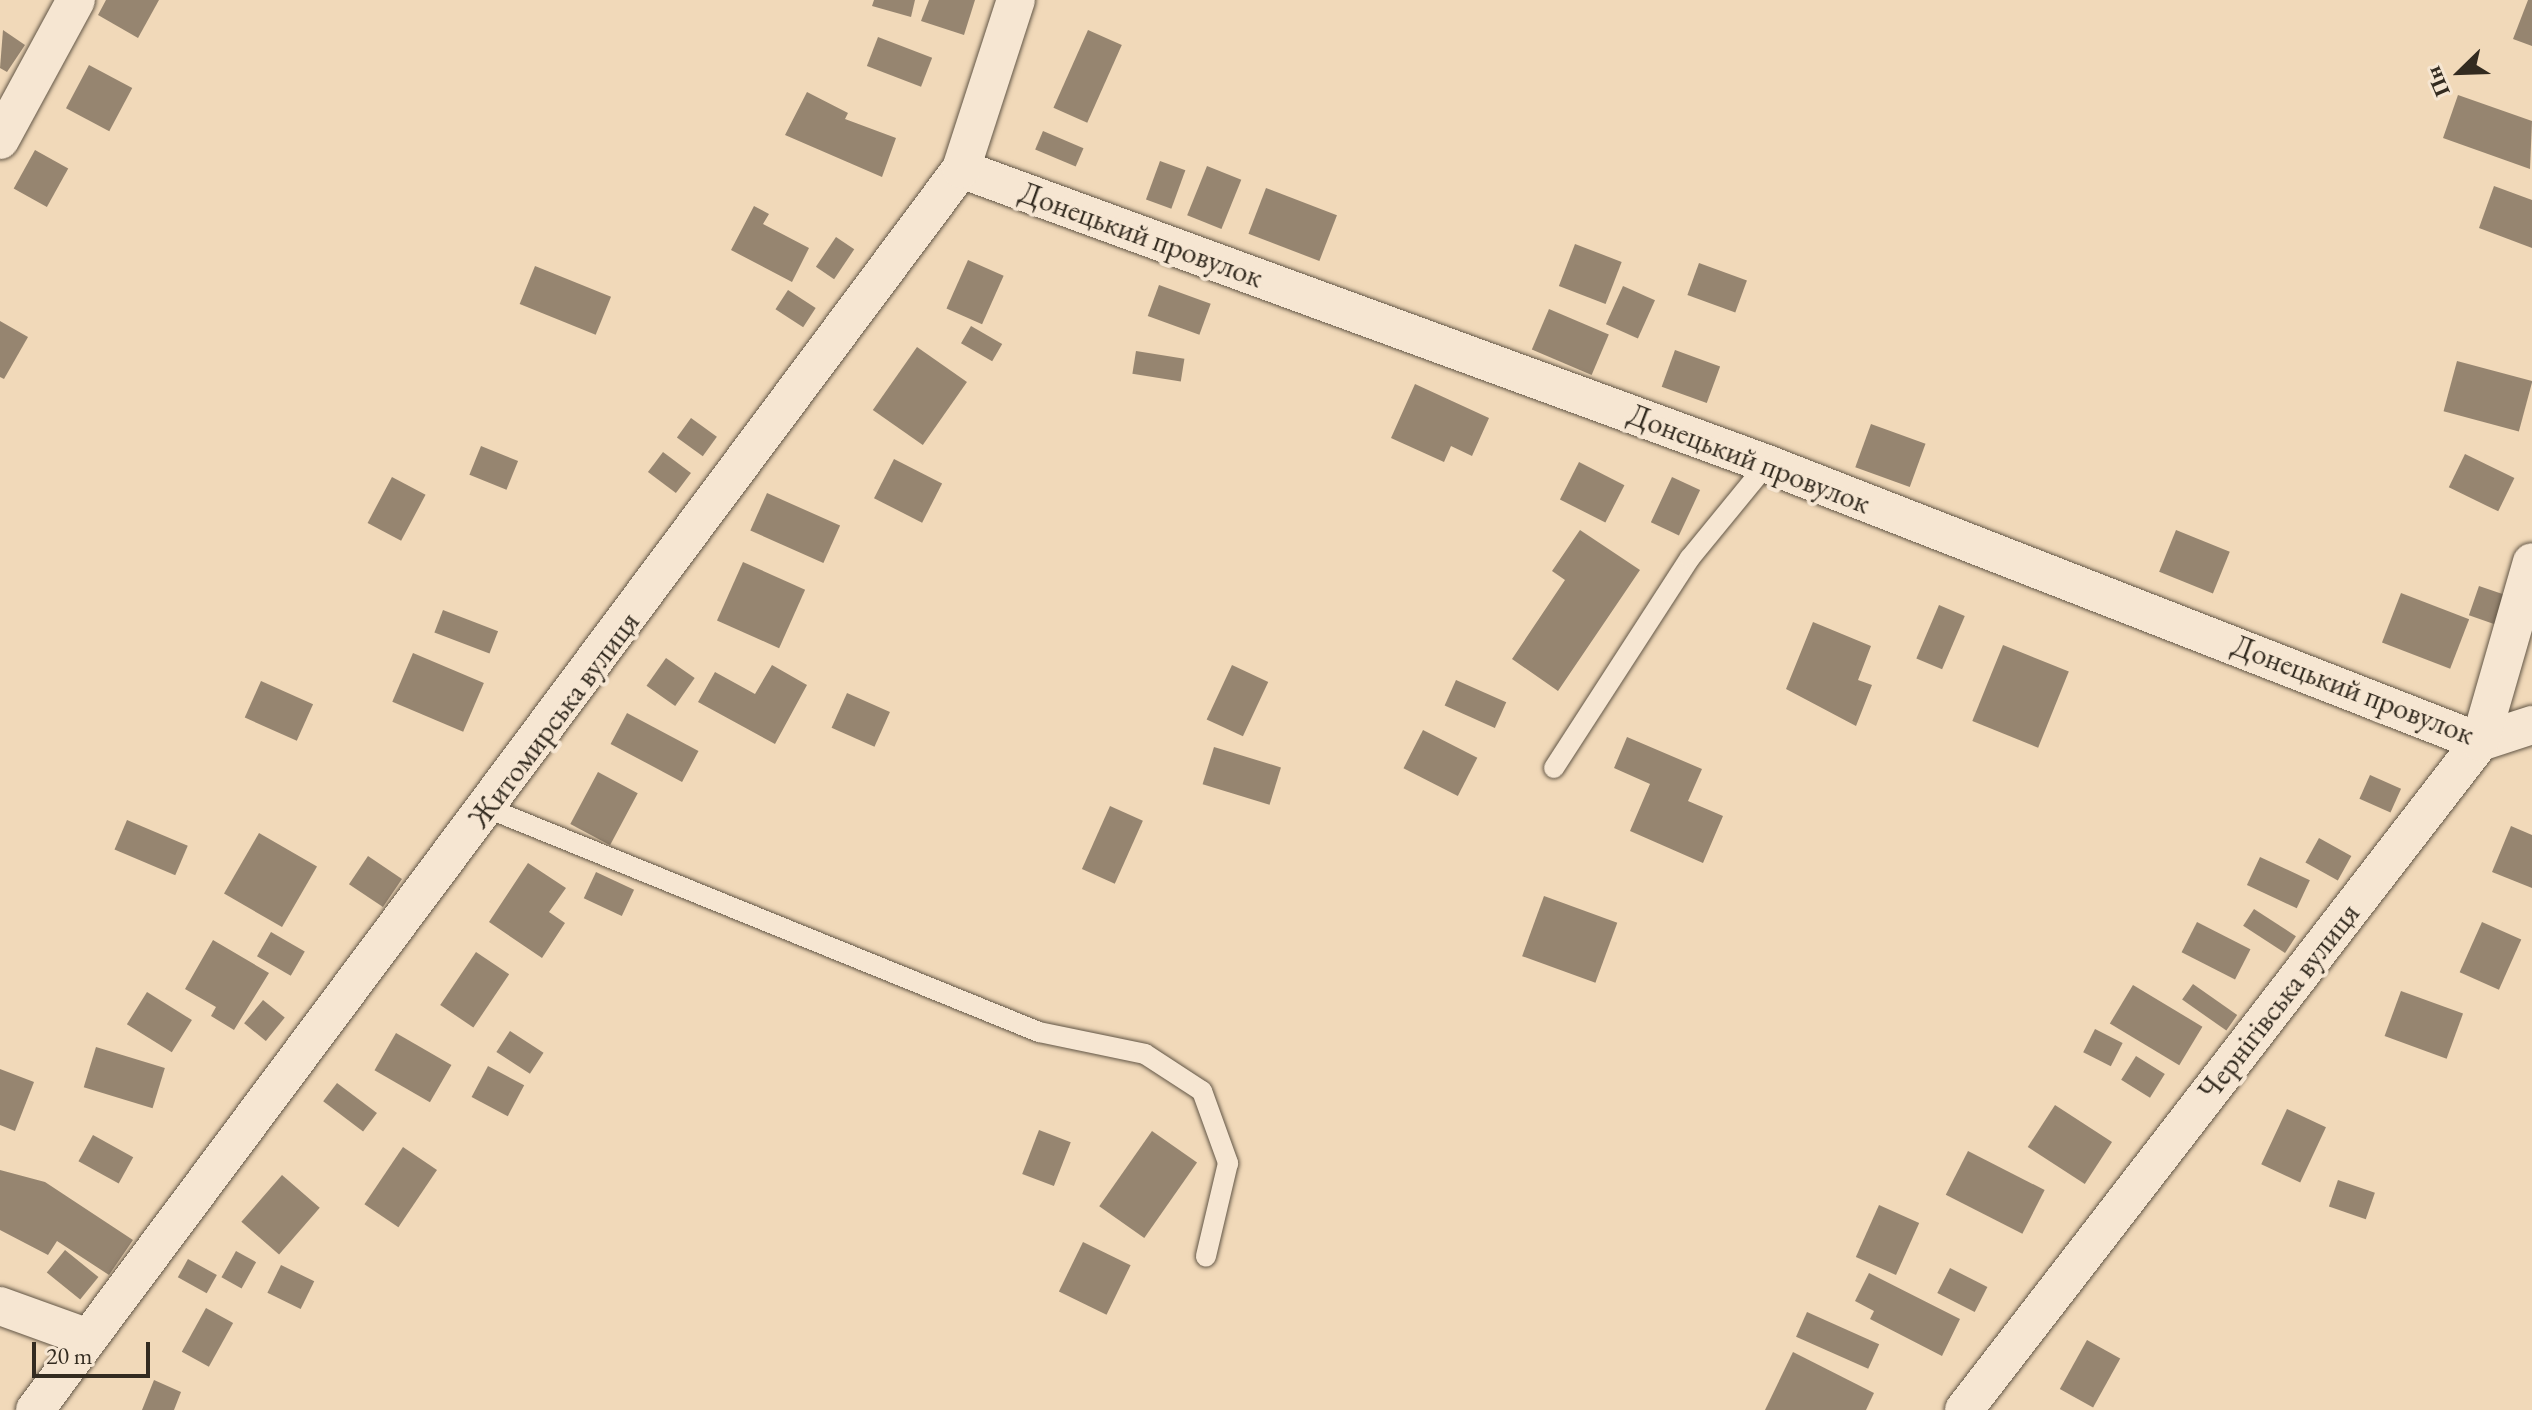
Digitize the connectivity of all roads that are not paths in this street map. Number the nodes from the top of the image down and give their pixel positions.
1 (76, 0) edge
2 (1016, 0) edge
3 (0, 140) edge
4 (961, 169) junction
5 (1767, 464) junction
6 (2532, 562) edge
7 (2532, 725) edge
8 (2480, 742) junction
9 (1554, 768) dead end
10 (490, 809) junction
11 (1206, 1256) dead end
12 (0, 1306) edge
13 (86, 1337) junction
14 (35, 1410) edge
15 (1964, 1410) edge

1 - 3 street
2 - 4 street, Житомирська вулиця
4 - 5 street, Донецький провулок
4 - 10 street, Житомирська вулиця
5 - 8 street, Донецький провулок
5 - 9 lane
6 - 8 street, Чернігівська вулиця
7 - 8 street, Донецький провулок
8 - 15 street, Чернігівська вулиця
10 - 11 lane
10 - 13 street, Житомирська вулиця
12 - 13 street
13 - 14 street, Житомирська вулиця

